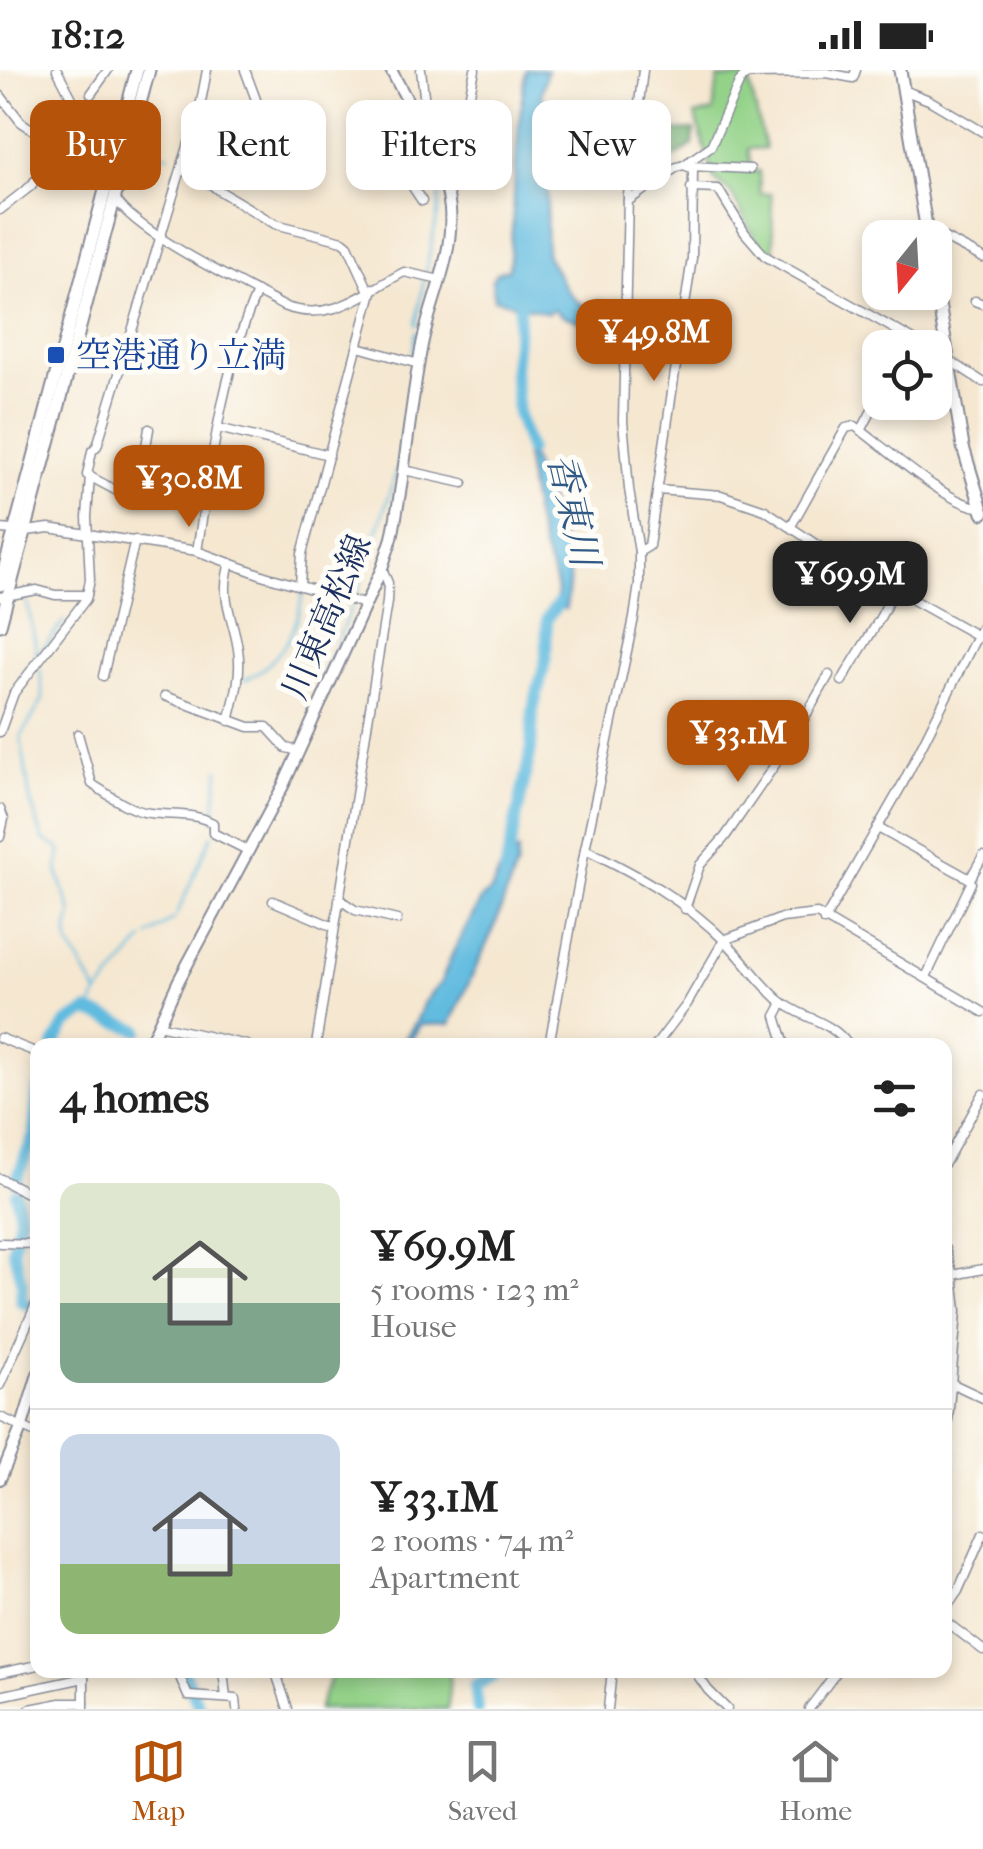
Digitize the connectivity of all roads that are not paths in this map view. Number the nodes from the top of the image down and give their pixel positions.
1 (57, 70) edge
2 (108, 70) edge
3 (137, 70) edge
4 (149, 70) edge
5 (207, 70) edge
6 (244, 70) edge
7 (390, 70) edge
8 (420, 70) edge
9 (476, 70) edge
10 (643, 70) edge
11 (856, 70) edge
12 (900, 70) edge
13 (903, 90) junction
14 (91, 94) dead end
15 (0, 95) edge
16 (73, 100) edge
17 (129, 100) edge
18 (201, 100) edge
19 (256, 100) edge
20 (406, 100) edge
21 (425, 100) edge
22 (468, 100) edge
23 (30, 128) edge
24 (983, 132) edge
25 (687, 166) junction
26 (750, 169) dead end
27 (181, 170) edge
28 (30, 188) edge
29 (692, 188) junction
30 (106, 190) edge
31 (112, 190) edge
32 (218, 190) edge
33 (414, 190) edge
34 (446, 190) edge
35 (114, 198) junction
36 (628, 201) junction
37 (422, 202) dead end
38 (0, 210) edge
39 (925, 220) edge
40 (160, 236) junction
41 (952, 240) edge
42 (982, 254) edge
43 (440, 280) junction
44 (371, 290) junction
45 (257, 292) junction
46 (896, 330) edge
47 (358, 347) junction
48 (952, 362) edge
49 (419, 364) junction
50 (952, 381) edge
51 (983, 382) edge
52 (867, 420) edge
53 (218, 428) junction
54 (149, 429) dead end
55 (862, 430) junction
56 (329, 454) junction
57 (404, 470) junction
58 (90, 476) junction
59 (463, 483) dead end
60 (658, 490) junction
61 (982, 510) edge
62 (791, 526) junction
63 (0, 528) edge
64 (21, 530) junction
65 (88, 533) junction
66 (135, 540) junction
67 (198, 551) junction
68 (639, 552) junction
69 (230, 563) junction
70 (382, 568) junction
71 (0, 585) edge
72 (300, 585) junction
73 (894, 588) junction
74 (87, 595) junction
75 (4, 597) edge
76 (364, 604) junction
77 (983, 624) edge
78 (0, 626) edge
79 (980, 637) edge
80 (829, 675) dead end
81 (103, 676) dead end
82 (842, 681) dead end
83 (165, 696) dead end
84 (230, 721) junction
85 (0, 732) edge
86 (78, 734) dead end
87 (299, 751) junction
88 (0, 809) edge
89 (878, 828) junction
90 (0, 837) edge
91 (586, 849) junction
92 (248, 851) junction
93 (983, 856) edge
94 (970, 879) junction
95 (339, 898) junction
96 (274, 902) dead end
97 (685, 908) junction
98 (397, 920) dead end
99 (824, 921) junction
100 (334, 927) junction
101 (724, 940) junction
102 (926, 977) junction
103 (782, 1003) junction
104 (983, 1012) edge
105 (158, 1024) junction
106 (0, 1038) edge
107 (152, 1038) edge
108 (217, 1038) edge
109 (317, 1038) edge
110 (550, 1038) edge
111 (661, 1038) edge
112 (783, 1038) edge
113 (844, 1038) edge
114 (30, 1050) edge
115 (983, 1094) edge
116 (952, 1149) edge
117 (0, 1179) edge
118 (30, 1194) edge
119 (983, 1269) edge
120 (952, 1272) edge
121 (953, 1275) junction
122 (30, 1317) edge
123 (952, 1347) edge
124 (952, 1383) edge
125 (0, 1385) edge
126 (983, 1398) edge
127 (30, 1400) edge
128 (0, 1418) edge
129 (22, 1426) junction
130 (30, 1430) edge
131 (0, 1479) edge
132 (983, 1534) edge
133 (952, 1600) edge
134 (952, 1627) edge
135 (983, 1650) edge
136 (30, 1667) edge
137 (0, 1673) edge
138 (67, 1678) edge
139 (84, 1678) edge
140 (180, 1678) edge
141 (225, 1678) edge
142 (278, 1678) edge
143 (611, 1678) edge
144 (700, 1678) edge
145 (832, 1678) edge
146 (1, 1694) edge
147 (226, 1698) junction
148 (84, 1706) edge
149 (8, 1709) edge
150 (30, 1709) edge
151 (237, 1709) edge
152 (288, 1709) edge
153 (608, 1709) edge
154 (726, 1709) edge
155 (809, 1709) edge

1 - 16 street
2 - 14 street
3 - 17 main road
4 - 35 main road
5 - 18 street
6 - 19 street
7 - 20 main road, 川東高松線
8 - 21 street
9 - 22 street
10 - 36 street
11 - 25 street
12 - 13 main road
13 - 24 street
13 - 39 main road
15 - 23 street
25 - 26 street
25 - 29 street
25 - 36 street
27 - 40 street
28 - 38 street
29 - 46 street
29 - 60 street
30 - 64 main road
31 - 35 street
32 - 44 street
33 - 37 street
34 - 43 main road, 川東高松線
35 - 40 street
35 - 64 main road
36 - 68 street
40 - 45 street
40 - 58 street
41 - 42 street
43 - 44 street
43 - 49 main road, 川東高松線
44 - 45 street
44 - 47 street
45 - 53 street
47 - 49 street
47 - 56 street
48 - 51 street
49 - 57 main road, 川東高松線
50 - 61 main road
52 - 55 street
53 - 56 street
53 - 67 street
54 - 58 street
55 - 61 street
55 - 62 street
56 - 72 street
57 - 59 street
57 - 70 main road, 川東高松線
58 - 65 street
60 - 62 street
60 - 68 street
62 - 73 street
63 - 64 street
64 - 65 street
64 - 71 main road
64 - 75 main road
65 - 66 street
65 - 74 street
66 - 67 street
66 - 81 street
67 - 69 street
68 - 91 street
69 - 72 street
69 - 84 street
70 - 76 main road, 川東高松線
70 - 95 street
72 - 76 street
73 - 79 street
73 - 82 street
74 - 75 street
74 - 85 street
75 - 78 main road
76 - 87 main road, 川東高松線
77 - 79 street
79 - 89 street
80 - 97 street
83 - 84 street
84 - 87 street
86 - 92 street
87 - 92 main road, 川東高松線
88 - 90 street
89 - 94 street
89 - 99 street
91 - 97 street
91 - 110 street
92 - 105 main road, 川東高松線
93 - 94 street
94 - 102 street
95 - 98 street
95 - 100 street
96 - 100 street
97 - 101 street
99 - 101 street
99 - 102 street
100 - 109 street
101 - 103 street
101 - 111 street
102 - 104 street
103 - 112 street
103 - 113 street
105 - 107 main road, 川東高松線
105 - 108 street
106 - 114 street
115 - 116 street
117 - 118 street
119 - 121 street
120 - 121 street
121 - 123 street
122 - 125 street
124 - 126 street
127 - 129 main road
128 - 129 street
129 - 130 street
129 - 131 main road
132 - 133 street
134 - 135 street
136 - 137 street
138 - 146 street
139 - 148 street
140 - 147 street
141 - 147 street
142 - 152 street
143 - 153 street
144 - 154 street
145 - 155 street
146 - 149 street
147 - 151 street
148 - 150 street

